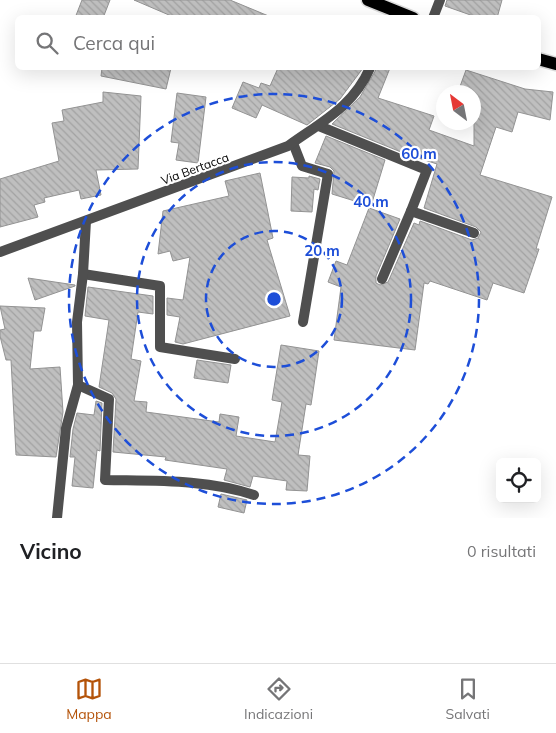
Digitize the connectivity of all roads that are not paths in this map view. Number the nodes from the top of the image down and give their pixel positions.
1 (368, 0) edge
2 (440, 0) edge
3 (392, 14) edge
4 (434, 15) edge
5 (541, 60) edge
6 (556, 64) edge
7 (369, 70) edge
8 (319, 126) junction
9 (293, 143) junction
10 (411, 211) junction
11 (86, 221) junction
12 (474, 233) dead end
13 (0, 252) edge
14 (83, 274) junction
15 (382, 279) dead end
16 (303, 322) dead end
17 (235, 360) dead end
18 (78, 385) junction
19 (254, 495) dead end
20 (57, 518) edge

1 - 3 main road
2 - 4 street
5 - 6 main road
7 - 8 street, Via Bertacca
8 - 9 street, Via Bertacca
8 - 10 street
9 - 11 street, Via Bertacca
9 - 16 street
10 - 12 street
10 - 15 street
11 - 13 street, Via Bertacca
11 - 14 street
14 - 17 street
14 - 18 street
18 - 19 street
18 - 20 street

